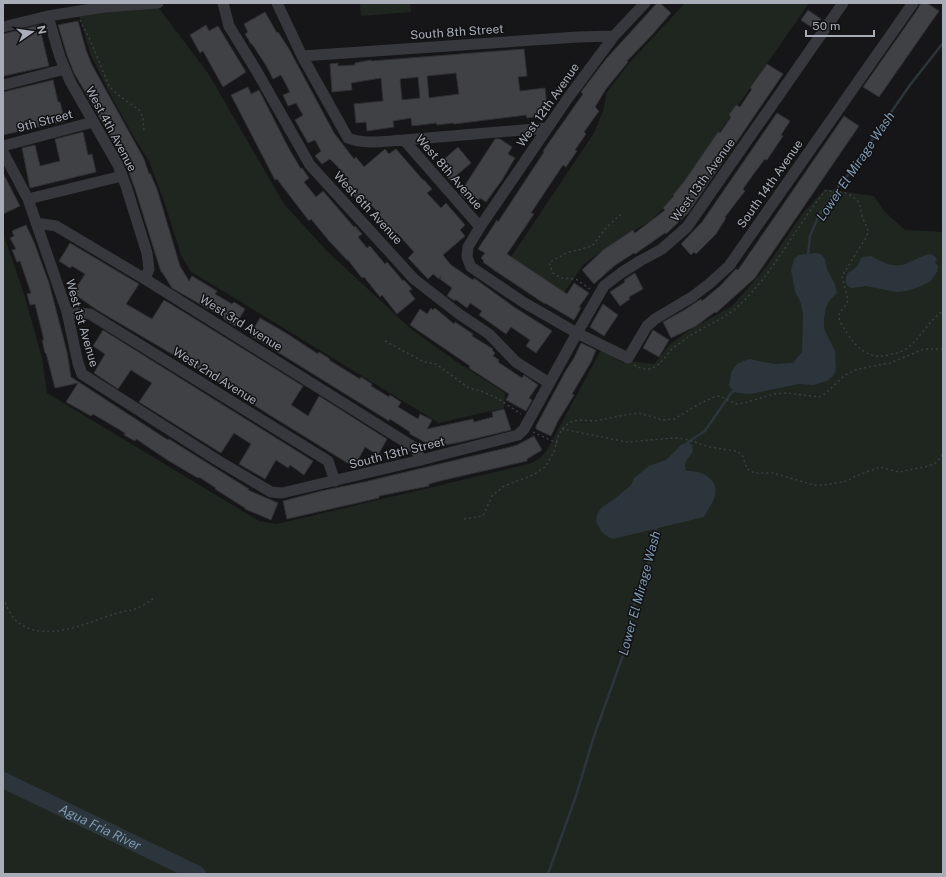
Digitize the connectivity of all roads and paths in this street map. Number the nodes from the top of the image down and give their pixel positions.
1 (158, 3) edge
2 (223, 3) edge
3 (277, 3) edge
4 (645, 3) edge
5 (843, 3) edge
6 (913, 3) edge
7 (77, 11) junction
8 (48, 16) junction
9 (3, 27) edge
10 (614, 36) junction
11 (302, 56) junction
12 (65, 69) junction
13 (3, 85) edge
14 (93, 122) junction
15 (547, 128) junction
16 (144, 132) dead end
17 (404, 140) junction
18 (3, 146) edge
19 (3, 152) edge
20 (122, 176) junction
21 (28, 199) junction
22 (621, 214) dead end
23 (36, 223) junction
24 (480, 227) junction
25 (145, 279) junction
26 (598, 295) junction
27 (943, 311) edge
28 (67, 312) junction
29 (577, 333) junction
30 (385, 341) dead end
31 (943, 349) edge
32 (628, 358) junction
33 (549, 383) junction
34 (531, 418) junction
35 (562, 429) junction
36 (521, 432) junction
37 (557, 443) junction
38 (943, 454) edge
39 (421, 460) junction
40 (335, 481) junction
41 (282, 492) joint
42 (464, 519) dead end
43 (3, 598) edge
44 (154, 598) dead end

1 - 7 street
2 - 33 street, West 6th Avenue
3 - 11 street, West 8th Avenue
4 - 10 street, West 12th Avenue
5 - 26 street, West 13th Avenue
6 - 32 street, South 14th Avenue
7 - 8 street
7 - 16 path
8 - 9 street
8 - 12 street, West 4th Avenue
10 - 11 street, South 8th Street
10 - 15 street, West 12th Avenue
11 - 17 street, West 8th Avenue
12 - 13 street
12 - 14 street, West 4th Avenue
14 - 18 street, 9th Street
14 - 20 street, West 4th Avenue
15 - 17 street
15 - 24 street, West 12th Avenue
17 - 24 street, West 8th Avenue
19 - 21 street, West 1st Avenue
20 - 21 street
20 - 25 street, West 4th Avenue
21 - 23 street, West 1st Avenue
22 - 26 path
23 - 25 street, West 3rd Avenue
23 - 28 street, West 1st Avenue
24 - 29 street, West 8th Avenue
25 - 39 street, West 3rd Avenue
26 - 29 street, West 13th Avenue
27 - 32 path
28 - 40 street, West 2nd Avenue
28 - 41 street, West 1st Avenue
29 - 32 street, West 8th Avenue
29 - 33 street, West 13th Avenue
30 - 34 path
31 - 35 path
33 - 34 street, West 13th Avenue
34 - 36 street, West 13th Avenue
35 - 37 path
35 - 38 path
36 - 37 path
36 - 39 street, South 13th Street
37 - 42 path
39 - 40 street, South 13th Street
40 - 41 street, South 13th Street
43 - 44 path

